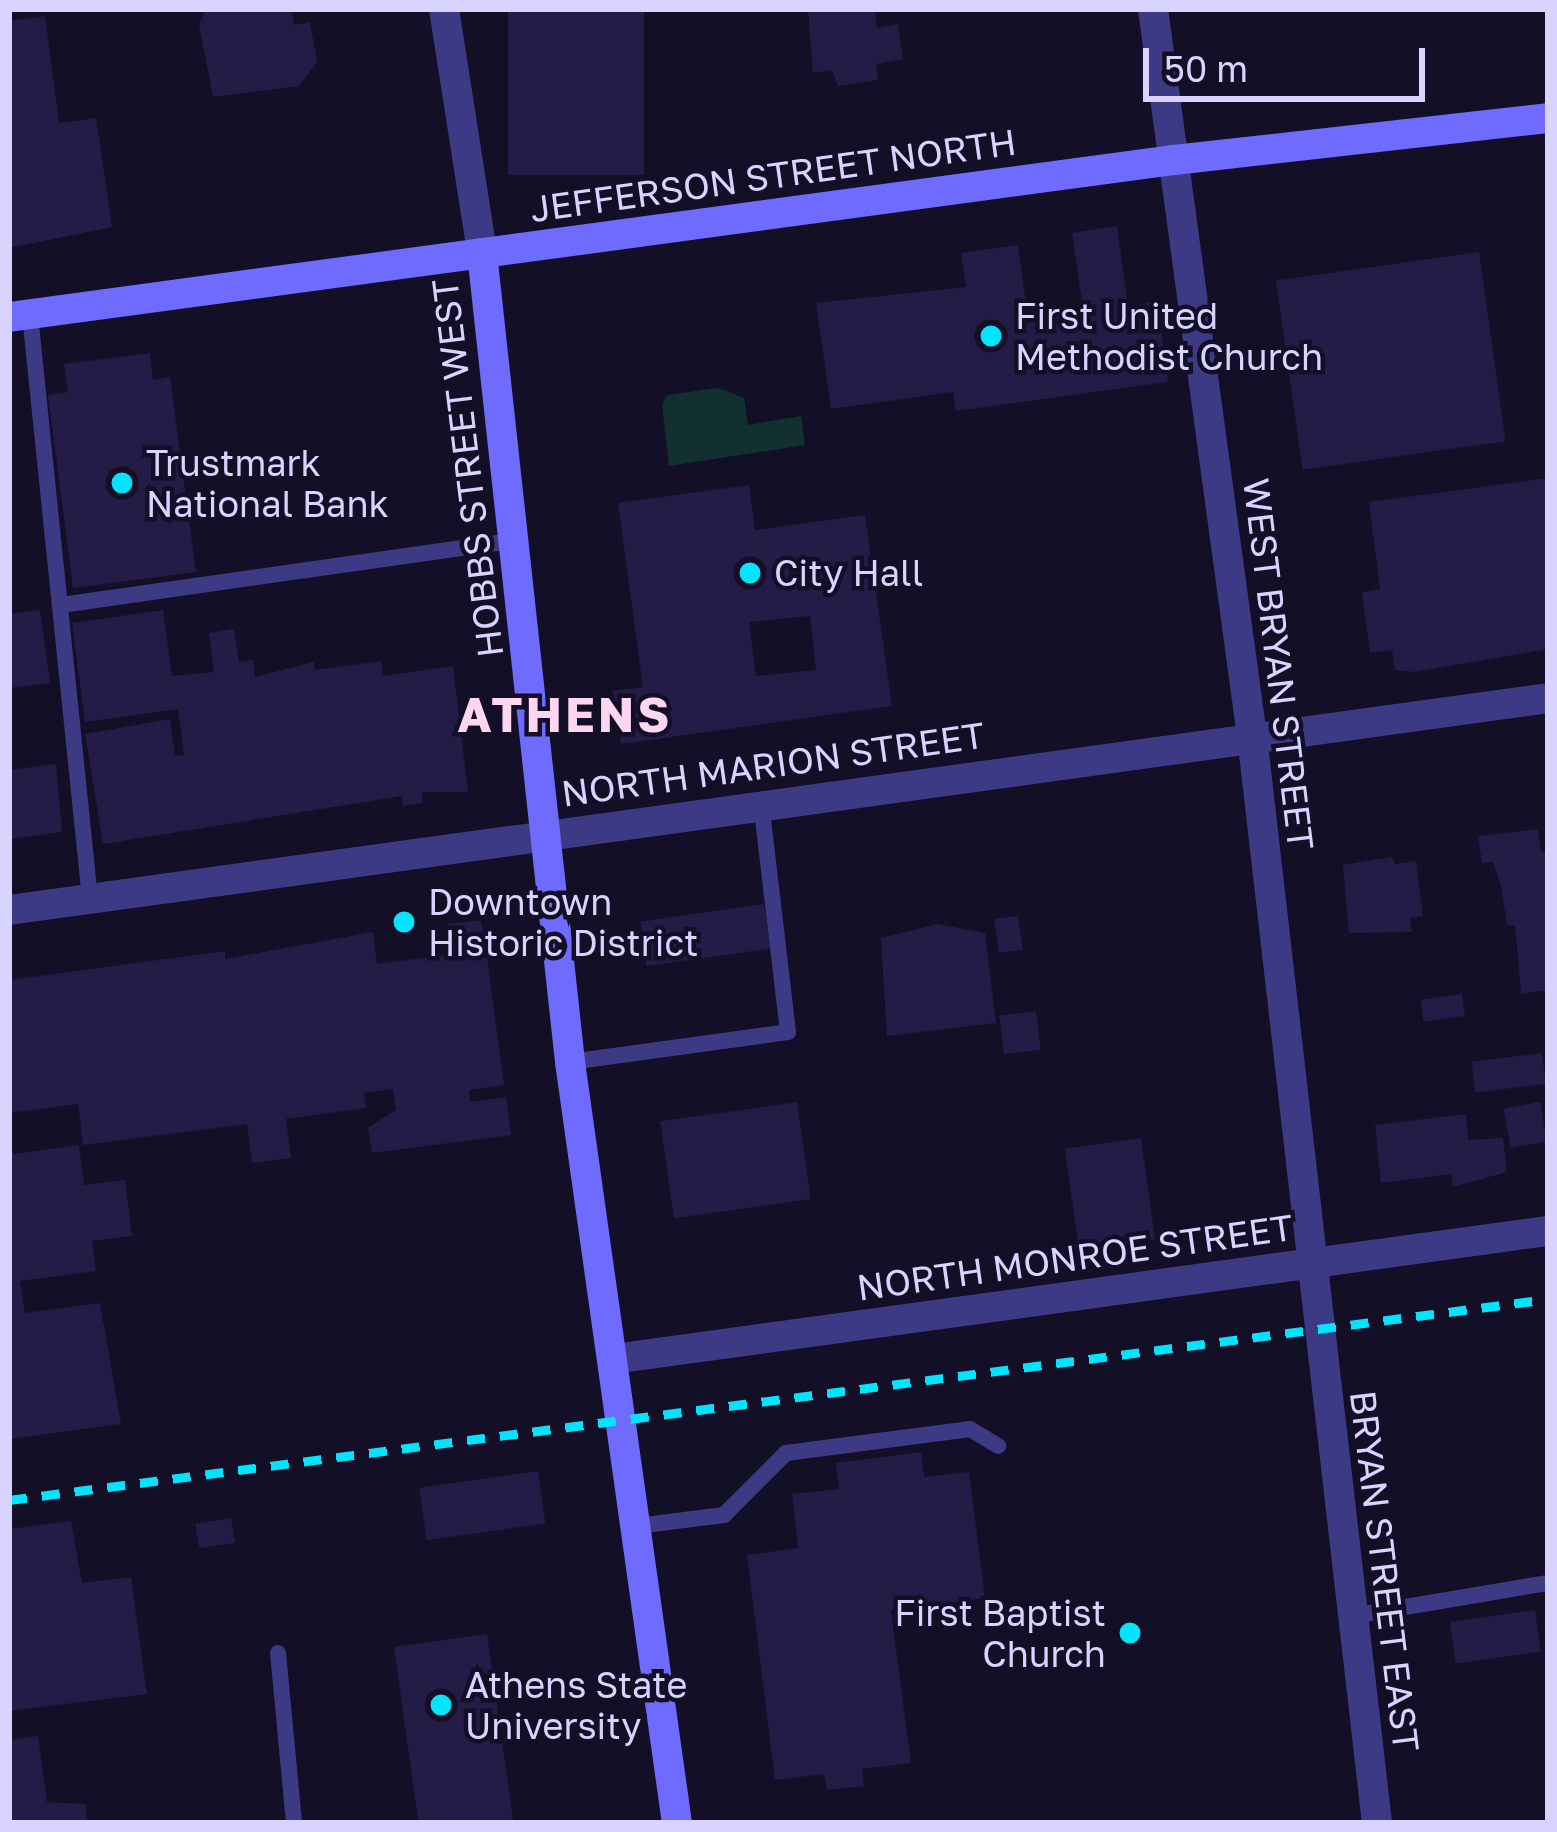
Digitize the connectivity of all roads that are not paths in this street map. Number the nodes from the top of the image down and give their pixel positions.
1 (444, 9) edge
2 (1153, 9) edge
3 (1548, 118) edge
4 (1174, 160) junction
5 (482, 254) junction
6 (19, 316) edge
7 (519, 540) junction
8 (61, 605) junction
9 (1548, 698) edge
10 (1252, 736) junction
11 (762, 810) junction
12 (545, 838) junction
13 (90, 899) junction
14 (9, 910) edge
15 (570, 1062) junction
16 (1548, 1231) edge
17 (1308, 1264) junction
18 (1315, 1330) joint
19 (613, 1359) junction
20 (998, 1446) dead end
21 (637, 1526) junction
22 (1548, 1583) edge
23 (1352, 1616) junction
24 (278, 1653) dead end
25 (294, 1823) edge
26 (677, 1823) edge
27 (1377, 1823) edge

1 - 5 street, HOBBS STREET WEST
2 - 4 street, WEST BRYAN STREET
3 - 4 main road, JEFFERSON STREET NORTH
4 - 5 main road, JEFFERSON STREET NORTH
4 - 10 street, WEST BRYAN STREET
5 - 6 main road, JEFFERSON STREET NORTH
5 - 7 main road, HOBBS STREET WEST
6 - 8 lane
7 - 8 lane
7 - 12 main road, HOBBS STREET WEST
8 - 13 lane
9 - 10 street, NORTH MARION STREET
10 - 11 street, NORTH MARION STREET
10 - 17 street, WEST BRYAN STREET
11 - 12 street, NORTH MARION STREET
11 - 15 lane
12 - 13 street, NORTH MARION STREET
12 - 15 main road, HOBBS STREET WEST
13 - 14 street, NORTH MARION STREET
15 - 19 main road, HOBBS STREET WEST
16 - 17 street, NORTH MONROE STREET
17 - 18 street, WEST BRYAN STREET
17 - 19 street, NORTH MONROE STREET
18 - 23 street, BRYAN STREET EAST
19 - 21 main road, HOBBS STREET WEST
20 - 21 lane
21 - 26 main road, HOBBS STREET WEST
22 - 23 lane
23 - 27 street, BRYAN STREET EAST
24 - 25 lane

